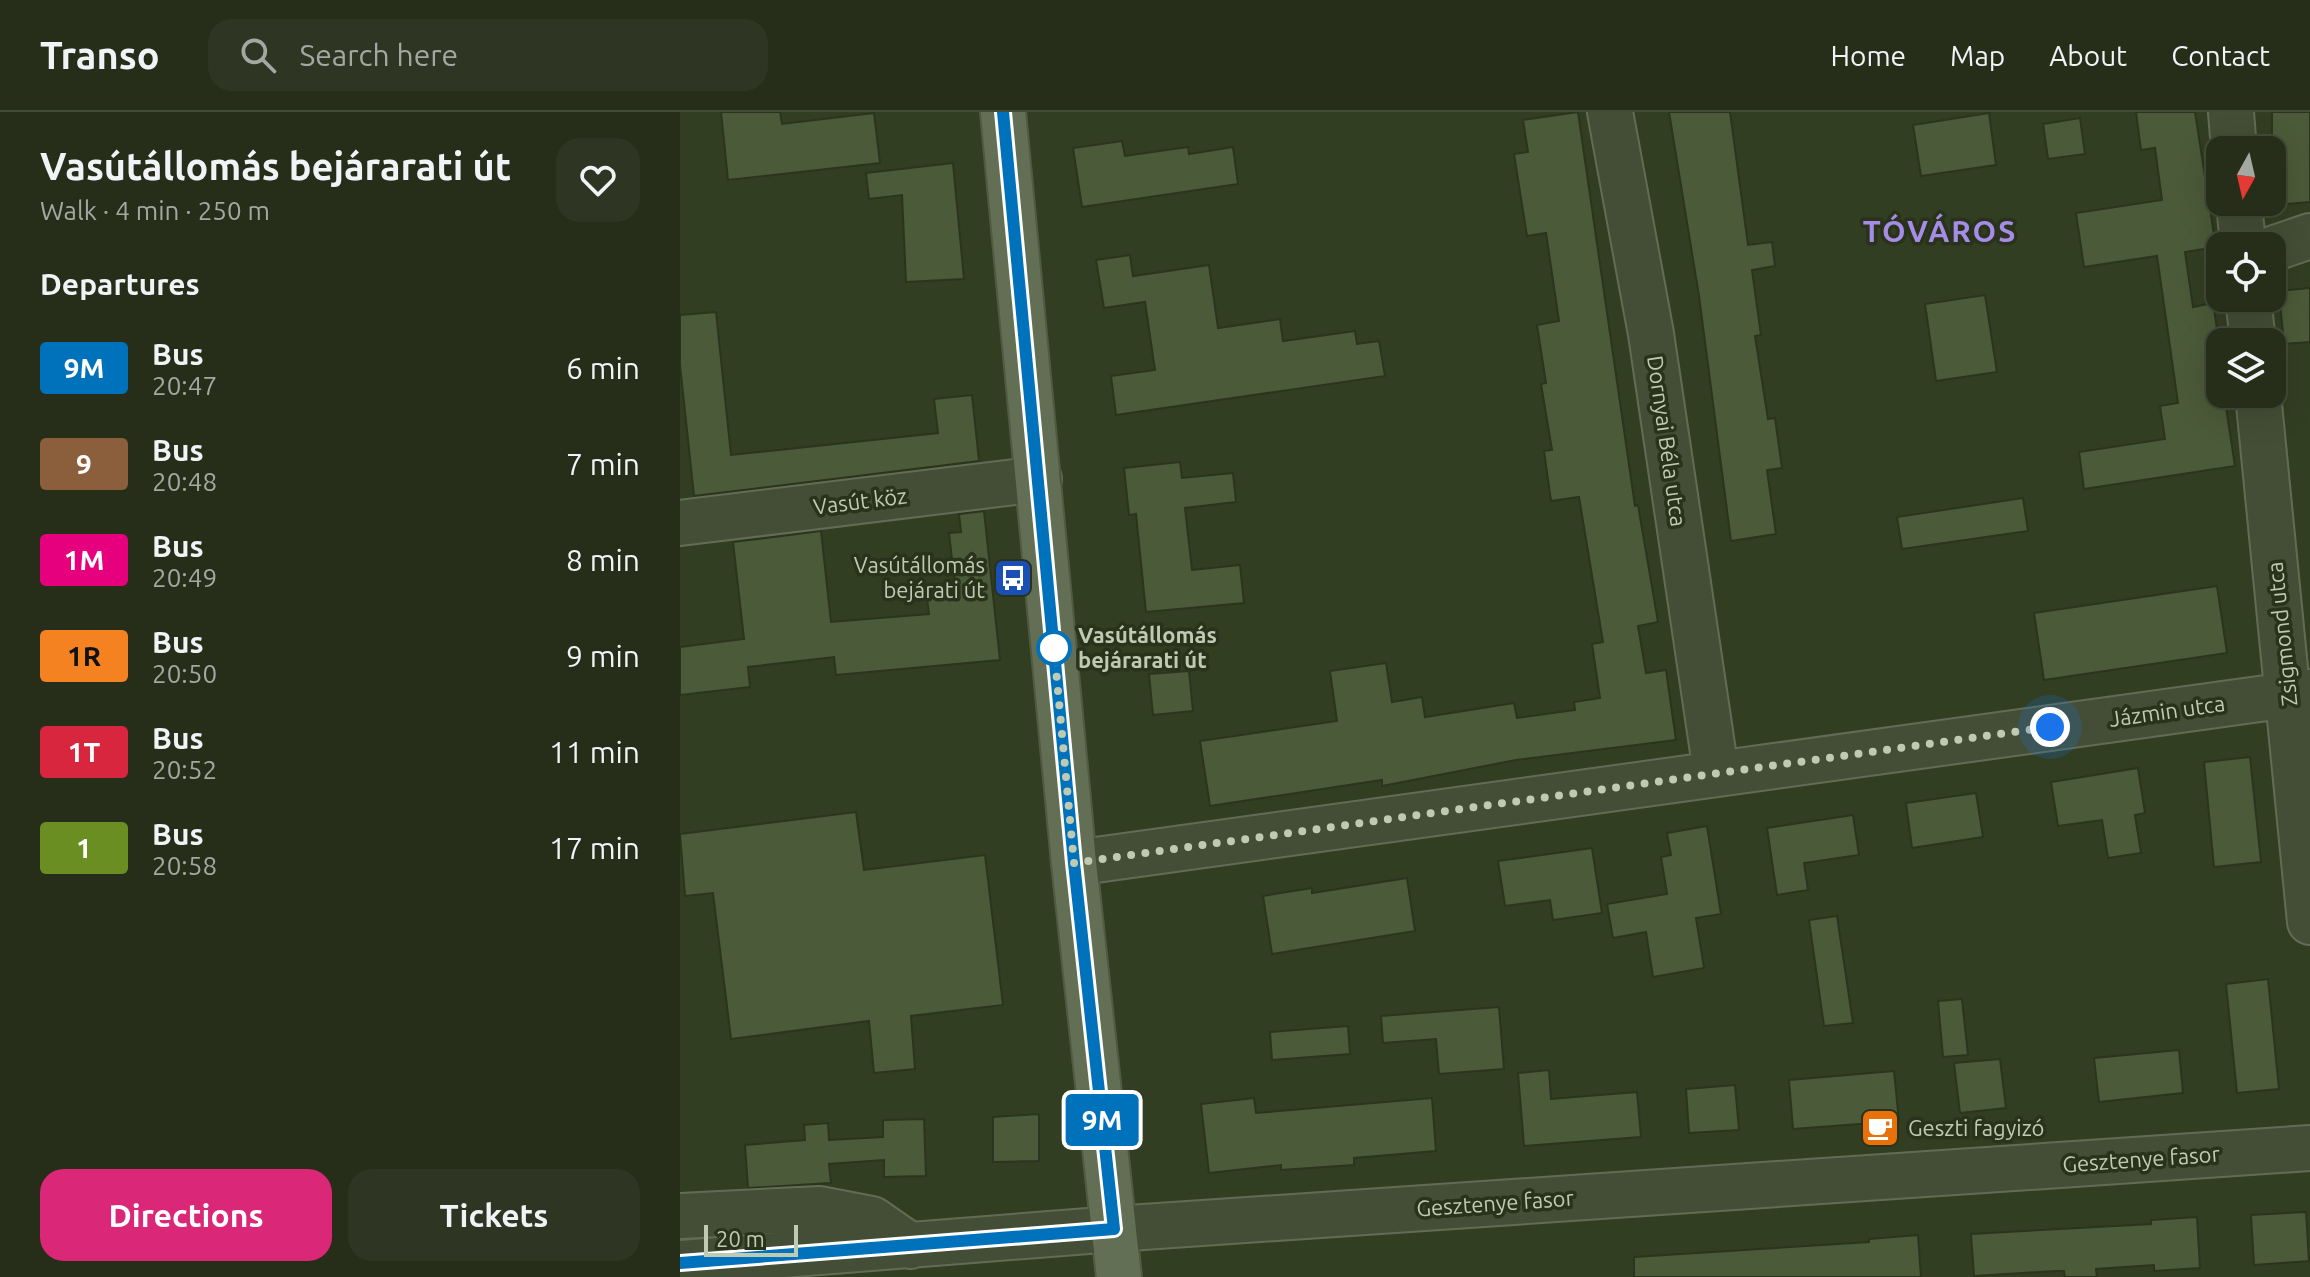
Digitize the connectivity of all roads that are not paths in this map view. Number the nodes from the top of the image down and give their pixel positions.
1 (1003, 112) edge
2 (1610, 112) edge
3 (2231, 112) edge
4 (2233, 136) edge
5 (2310, 236) edge
6 (2286, 244) edge
7 (2260, 408) edge
8 (1039, 479) junction
9 (680, 523) edge
10 (2299, 694) edge
11 (1716, 772) junction
12 (1074, 863) junction
13 (2310, 922) edge
14 (2310, 1148) edge
15 (680, 1216) edge
16 (1114, 1229) junction
17 (911, 1246) junction
18 (680, 1263) edge
19 (1119, 1277) edge

1 - 8 main road
2 - 11 street, Dornyai Béla utca
3 - 4 street
5 - 6 street
7 - 10 street, Zsigmond utca
8 - 9 street, Vasút köz
8 - 12 main road
10 - 11 street, Jázmin utca
10 - 13 street, Zsigmond utca
11 - 12 street, Jázmin utca
12 - 16 main road
14 - 16 street, Gesztenye fasor
15 - 17 street
16 - 17 street, Gesztenye fasor
16 - 19 main road
17 - 18 street, Gesztenye fasor

